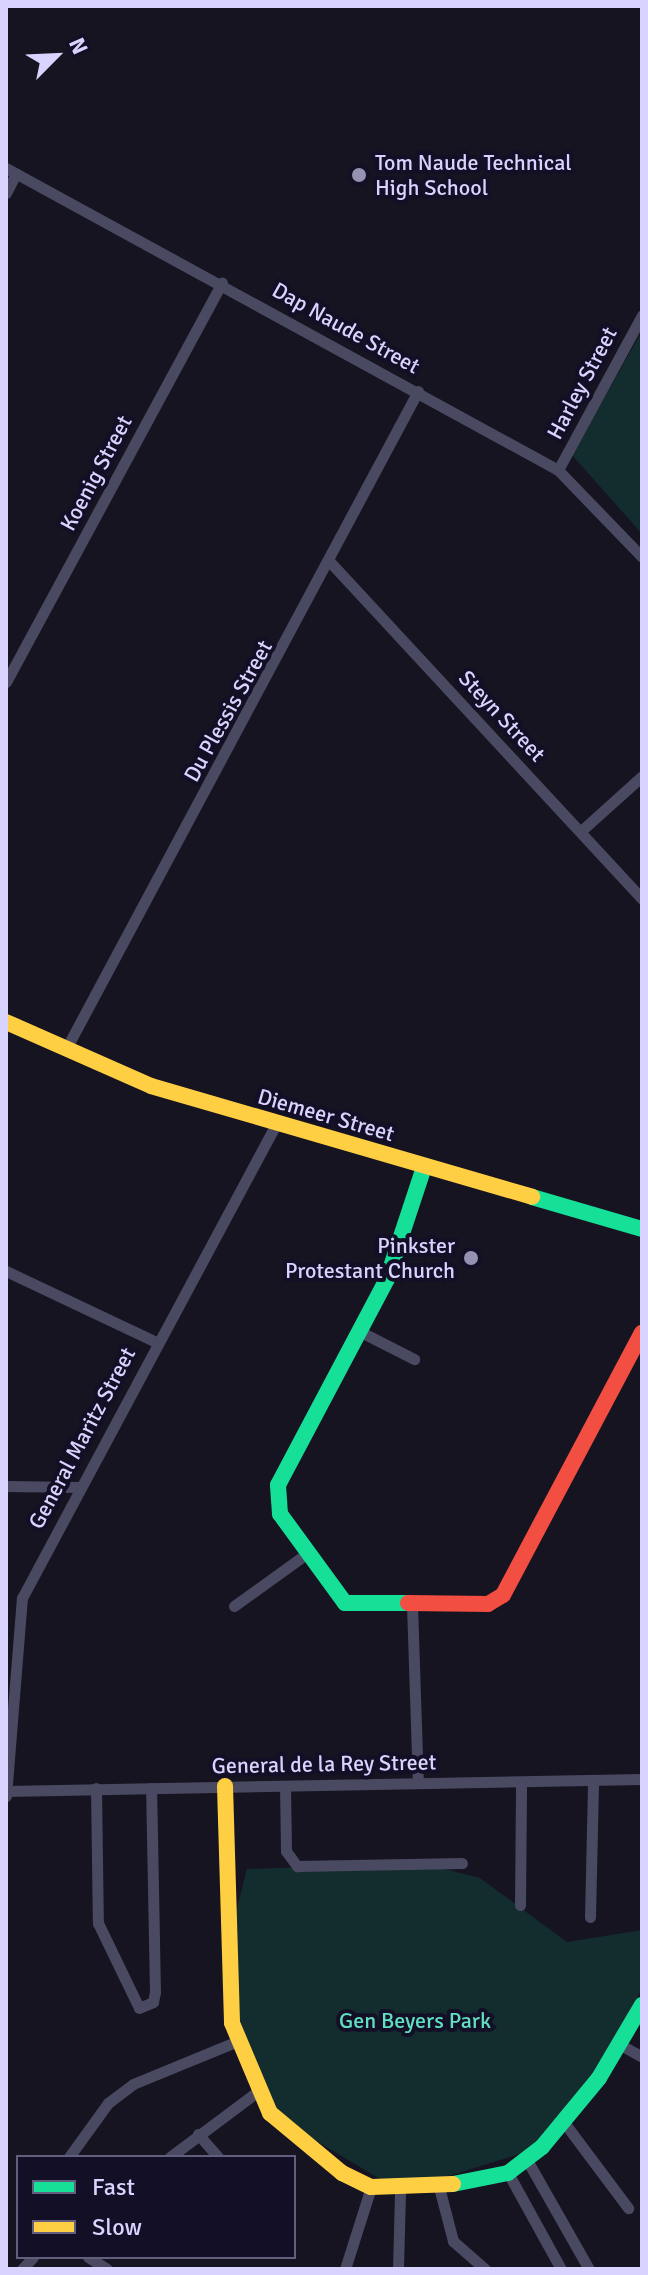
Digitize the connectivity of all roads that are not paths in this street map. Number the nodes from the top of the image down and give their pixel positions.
1 (11, 171) edge
2 (6, 193) edge
3 (222, 283) junction
4 (642, 315) edge
5 (418, 391) junction
6 (558, 470) junction
7 (642, 557) edge
8 (331, 563) junction
9 (6, 682) edge
10 (642, 776) edge
11 (581, 831) junction
12 (642, 899) edge
13 (6, 1022) edge
14 (67, 1047) junction
15 (276, 1124) junction
16 (424, 1167) junction
17 (642, 1229) edge
18 (6, 1271) edge
19 (359, 1331) junction
20 (642, 1333) edge
21 (156, 1342) junction
22 (414, 1359) dead end
23 (6, 1486) edge
24 (80, 1487) junction
25 (306, 1554) junction
26 (412, 1605) junction
27 (234, 1606) dead end
28 (10, 1634) edge
29 (642, 1779) edge
30 (418, 1782) junction
31 (521, 1782) junction
32 (593, 1783) junction
33 (225, 1786) junction
34 (285, 1786) junction
35 (96, 1788) junction
36 (151, 1788) junction
37 (6, 1792) edge
38 (462, 1863) dead end
39 (520, 1905) dead end
40 (590, 1917) dead end
41 (642, 2005) edge
42 (238, 2041) junction
43 (619, 2044) junction
44 (642, 2057) edge
45 (257, 2092) junction
46 (563, 2121) junction
47 (198, 2134) junction
48 (70, 2155) edge
49 (172, 2155) edge
50 (216, 2155) edge
51 (527, 2160) junction
52 (508, 2173) junction
53 (371, 2187) junction
54 (400, 2191) junction
55 (440, 2191) junction
56 (628, 2208) dead end
57 (345, 2269) edge
58 (398, 2269) edge
59 (485, 2269) edge
60 (561, 2269) edge
61 (589, 2269) edge

1 - 2 street
1 - 3 street, Dap Naude Street
3 - 5 street, Dap Naude Street
3 - 9 street, Koenig Street
4 - 6 street, Harley Street
5 - 6 street, Dap Naude Street
5 - 8 street, Du Plessis Street
6 - 7 street, Dap Naude Street
8 - 11 street, Steyn Street
8 - 14 street, Du Plessis Street
10 - 11 street
11 - 12 street, Steyn Street
13 - 14 street, Diemeer Street
14 - 15 street, Diemeer Street
15 - 16 street, Diemeer Street
15 - 21 street, General Maritz Street
16 - 17 street, Diemeer Street
16 - 19 street
18 - 21 street
19 - 22 street
19 - 25 street
20 - 26 street
21 - 24 street, General Maritz Street
23 - 24 street
24 - 28 street, General Maritz Street
25 - 26 street
25 - 27 street
26 - 30 street
28 - 37 street, General Maritz Street
29 - 32 street, General de la Rey Street
30 - 31 street, General de la Rey Street
30 - 34 street, General de la Rey Street
31 - 32 street, General de la Rey Street
31 - 39 street
32 - 40 street
33 - 34 street, General de la Rey Street
33 - 36 street, General de la Rey Street
33 - 42 street
34 - 38 street
35 - 36 street, General de la Rey Street
35 - 36 street
35 - 37 street, General de la Rey Street
41 - 43 street
42 - 45 street
42 - 48 street
43 - 44 street
43 - 46 street
45 - 47 street
45 - 53 street
46 - 51 street
46 - 56 street
47 - 49 street
47 - 50 street
51 - 52 street
51 - 61 street
52 - 55 street
52 - 60 street
53 - 54 street
53 - 57 street
54 - 55 street
54 - 58 street
55 - 59 street

